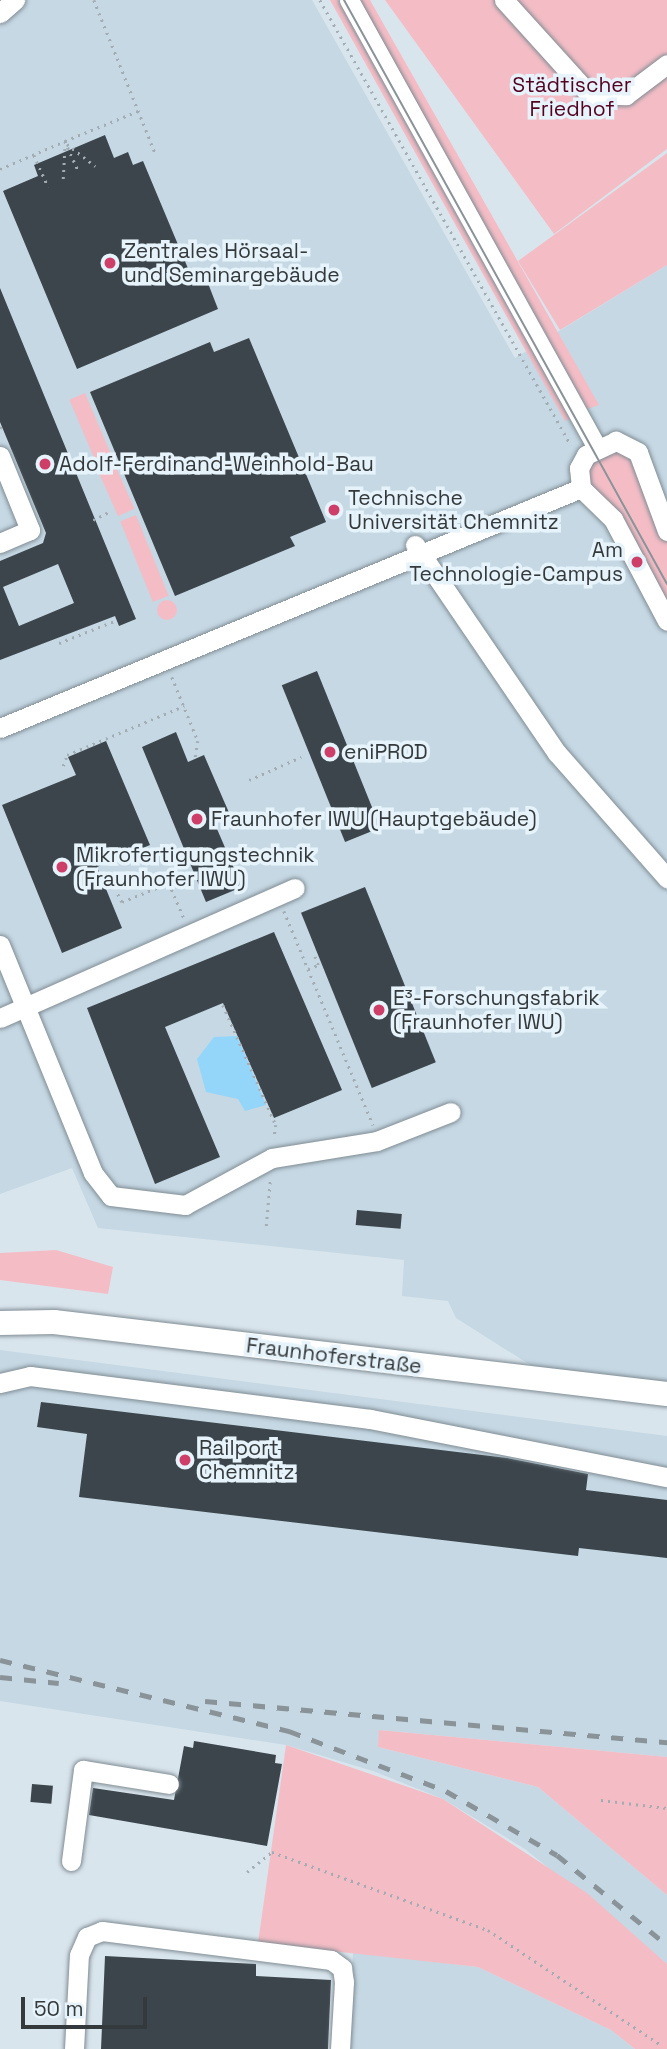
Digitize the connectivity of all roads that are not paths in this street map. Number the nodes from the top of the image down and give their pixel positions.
1 (15, 0) edge
2 (349, 0) edge
3 (504, 0) edge
4 (0, 13) edge
5 (667, 64) edge
6 (596, 446) junction
7 (0, 456) edge
8 (581, 488) junction
9 (667, 531) edge
10 (0, 542) edge
11 (418, 549) junction
12 (667, 621) edge
13 (0, 728) edge
14 (667, 878) edge
15 (286, 892) road end
16 (0, 945) edge
17 (26, 1008) junction
18 (0, 1018) edge
19 (451, 1112) dead end
20 (0, 1323) edge
21 (0, 1382) edge
22 (667, 1394) edge
23 (667, 1477) edge
24 (169, 1784) dead end
25 (71, 1861) dead end
26 (74, 2049) edge
27 (340, 2049) edge

1 - 4 street
2 - 6 street
3 - 5 street
6 - 8 street
6 - 9 street
7 - 10 street
8 - 11 street
8 - 12 street
11 - 13 street
11 - 14 street
15 - 17 street
16 - 17 street
17 - 18 street
17 - 19 street
20 - 22 main road, Fraunhoferstraße
21 - 23 street
24 - 25 street
26 - 27 street

